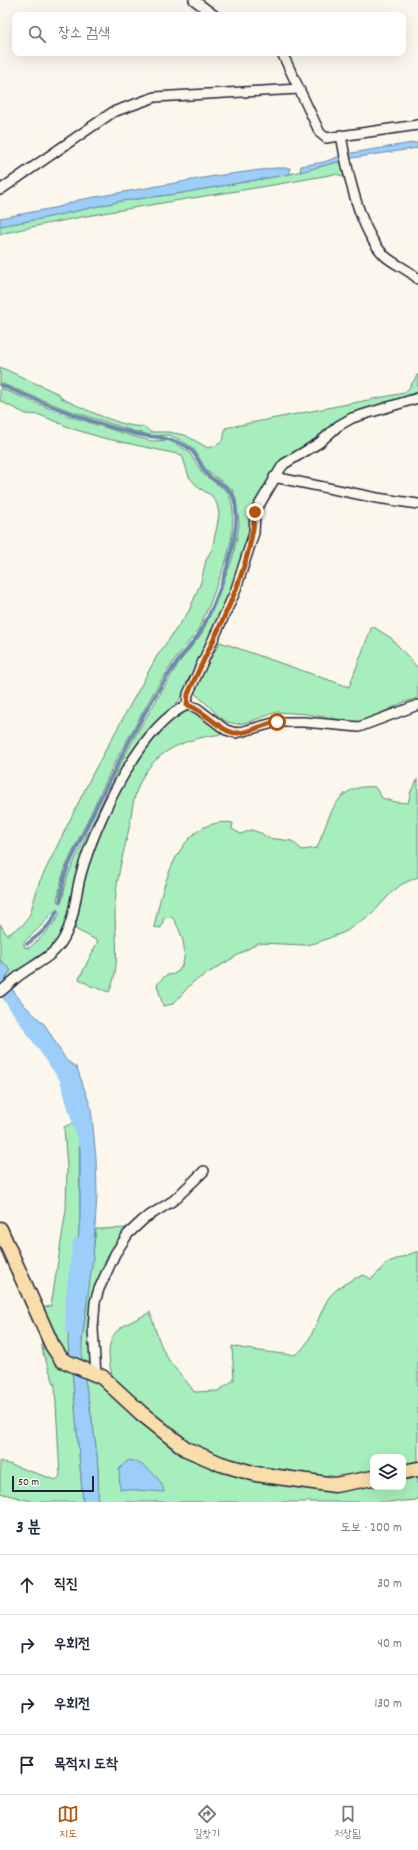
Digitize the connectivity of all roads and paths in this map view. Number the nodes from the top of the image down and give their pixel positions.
1 (194, 0) edge
2 (210, 12) edge
3 (283, 56) edge
4 (299, 89) junction
5 (418, 125) edge
6 (341, 135) junction
7 (0, 190) edge
8 (418, 279) edge
9 (418, 398) edge
10 (274, 477) junction
11 (418, 504) edge
12 (187, 705) junction
13 (418, 705) edge
14 (0, 992) edge
15 (204, 1171) dead end
16 (0, 1229) edge
17 (96, 1375) junction
18 (418, 1469) edge
19 (406, 1471) edge
20 (370, 1479) edge

1 - 2 street
3 - 4 street
4 - 6 street
4 - 7 street
5 - 6 street
6 - 8 street
9 - 10 street
10 - 11 street
10 - 12 street
12 - 13 street
12 - 14 street
15 - 17 street
16 - 17 main road
17 - 20 main road
18 - 19 main road

